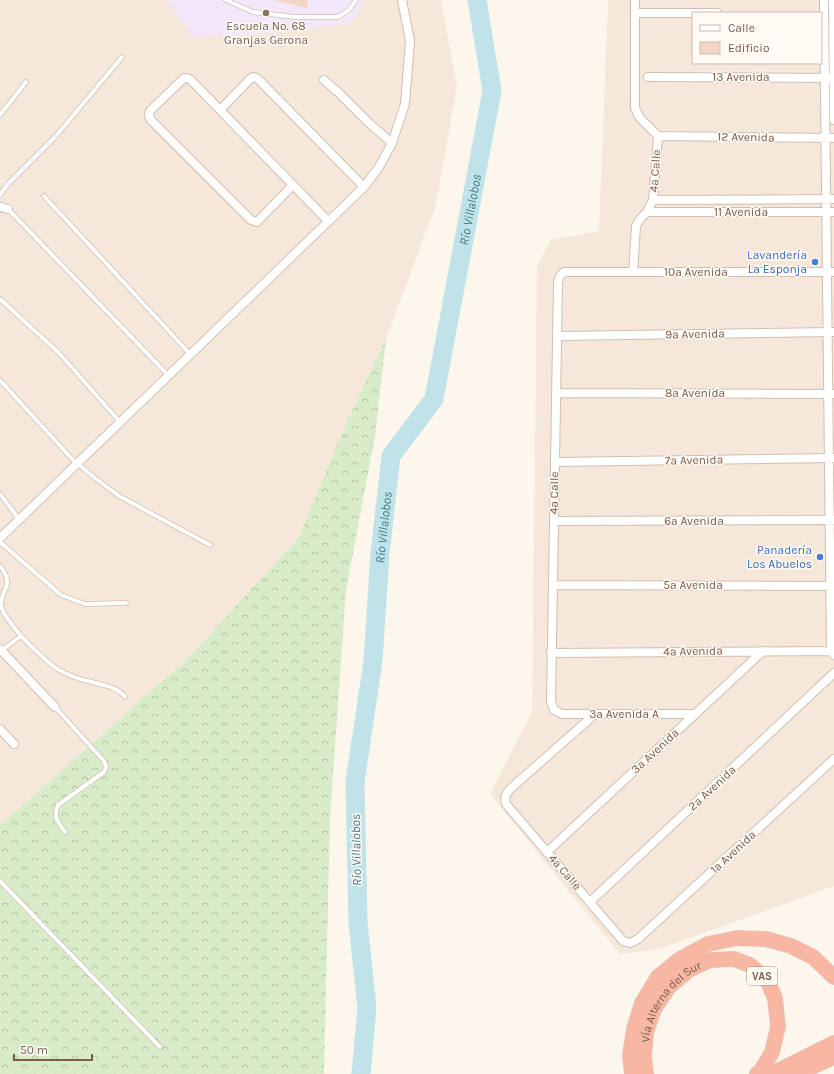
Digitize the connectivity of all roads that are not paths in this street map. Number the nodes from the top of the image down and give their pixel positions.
1 (226, 0) edge
2 (356, 0) edge
3 (402, 0) edge
4 (635, 0) edge
5 (824, 0) edge
6 (833, 0) edge
7 (635, 13) junction
8 (692, 13) edge
9 (822, 13) edge
10 (833, 14) edge
11 (122, 56) dead end
12 (648, 77) dead end
13 (824, 78) junction
14 (834, 78) edge
15 (324, 80) dead end
16 (26, 82) dead end
17 (220, 110) junction
18 (0, 115) edge
19 (834, 120) edge
20 (658, 136) junction
21 (825, 137) junction
22 (834, 138) edge
23 (392, 143) junction
24 (293, 185) junction
25 (364, 187) junction
26 (0, 195) edge
27 (44, 196) dead end
28 (830, 199) edge
29 (653, 200) junction
30 (4, 208) edge
31 (647, 212) junction
32 (830, 212) edge
33 (328, 221) junction
34 (633, 272) junction
35 (830, 272) edge
36 (560, 276) joint
37 (0, 299) edge
38 (831, 333) edge
39 (557, 336) junction
40 (190, 354) junction
41 (168, 376) junction
42 (0, 380) edge
43 (556, 393) junction
44 (831, 393) edge
45 (120, 422) junction
46 (831, 458) edge
47 (555, 462) junction
48 (77, 463) junction
49 (0, 494) edge
50 (19, 519) junction
51 (832, 520) edge
52 (554, 521) junction
53 (0, 538) edge
54 (0, 542) edge
55 (210, 545) dead end
56 (0, 566) edge
57 (553, 585) junction
58 (832, 586) edge
59 (126, 603) dead end
60 (21, 636) junction
61 (1, 650) edge
62 (764, 651) junction
63 (833, 652) edge
64 (551, 653) junction
65 (834, 673) edge
66 (125, 697) dead end
67 (55, 707) joint
68 (554, 710) joint
69 (595, 714) junction
70 (696, 714) junction
71 (0, 729) edge
72 (14, 744) dead end
73 (834, 759) edge
74 (65, 832) dead end
75 (547, 852) junction
76 (0, 882) edge
77 (590, 902) junction
78 (630, 943) joint
79 (834, 977) edge
80 (834, 1043) edge
81 (160, 1047) dead end
82 (834, 1057) edge
83 (632, 1074) edge
84 (646, 1074) edge
85 (757, 1074) edge
86 (772, 1074) edge
87 (796, 1074) edge

1 - 2 lane
3 - 23 street
4 - 7 street, 4a Calle
5 - 9 street
6 - 10 street
7 - 8 street
7 - 20 street, 4a Calle
9 - 10 street
9 - 13 street
10 - 14 street
11 - 26 lane
12 - 13 street, 13 Avenida
13 - 14 street, 13 Avenida
13 - 21 street
14 - 19 street
15 - 23 street
16 - 18 lane
17 - 24 street
17 - 24 street
17 - 25 street
20 - 21 street, 12 Avenida
20 - 29 street, 4a Calle
21 - 22 street, 12 Avenida
21 - 28 street
23 - 25 street
24 - 33 street
25 - 33 street
27 - 40 lane
28 - 29 street, 11 Avenida
28 - 32 street
29 - 31 street, 4a Calle
30 - 41 lane
31 - 32 street, 11 Avenida
31 - 34 street, 4a Calle
32 - 35 street
33 - 40 street
34 - 35 street, 10a Avenida
34 - 36 street, 10a Avenida
35 - 38 street
36 - 39 street, 4a Calle
37 - 45 lane
38 - 39 street, 9a Avenida
38 - 44 street
39 - 43 street, 4a Calle
40 - 41 street
41 - 45 street
42 - 48 lane
43 - 44 street, 8a Avenida
43 - 47 street, 4a Calle
44 - 46 street
45 - 48 street
46 - 47 street, 7a Avenida
46 - 51 street
47 - 52 street, 4a Calle
48 - 50 street
48 - 55 lane
49 - 50 lane
50 - 53 street
51 - 52 street, 6a Avenida
51 - 58 street
52 - 57 street, 4a Calle
54 - 59 lane
56 - 60 lane
57 - 58 street, 5a Avenida
57 - 64 street, 4a Calle
58 - 63 street
60 - 61 lane
60 - 66 lane
61 - 67 street
62 - 63 street, 4a Avenida
62 - 64 street, 4a Avenida
62 - 70 street, 3a Avenida
64 - 68 street, 4a Calle
65 - 77 street, 2a Avenida
67 - 74 lane
68 - 69 street, 3a Avenida A
69 - 70 street, 3a Avenida A
69 - 75 street, 4a Calle
70 - 75 street, 3a Avenida
71 - 72 street
73 - 78 street, 1a Avenida
75 - 77 street, 4a Calle
76 - 81 lane
77 - 78 street, 4a Calle
79 - 83 highway, Vía Alterna del Sur
80 - 86 highway
82 - 87 highway
84 - 85 highway, Vía Alterna del Sur / VAS

